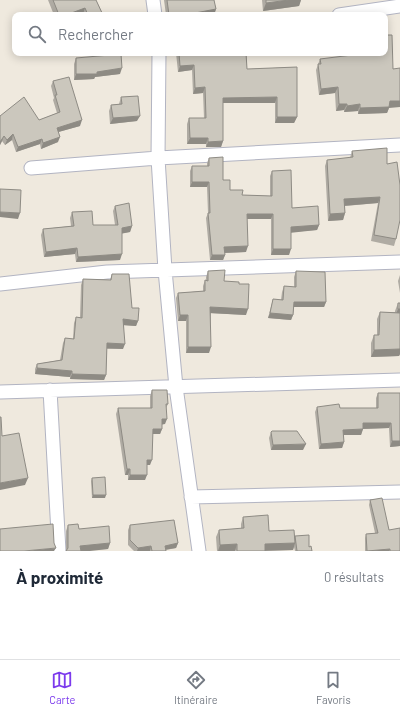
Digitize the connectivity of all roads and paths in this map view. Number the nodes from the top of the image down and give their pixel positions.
1 (153, 0) edge
2 (400, 6) edge
3 (155, 12) edge
4 (359, 12) edge
5 (159, 56) edge
6 (400, 145) edge
7 (158, 158) junction
8 (31, 168) dead end
9 (400, 262) edge
10 (165, 270) junction
11 (0, 284) edge
12 (400, 380) edge
13 (176, 387) junction
14 (50, 390) junction
15 (0, 392) edge
16 (400, 492) edge
17 (191, 497) junction
18 (59, 551) edge
19 (199, 551) edge

1 - 3 street
2 - 4 street
5 - 7 street
6 - 7 street
7 - 8 street
7 - 10 street
9 - 10 street
10 - 11 street
10 - 13 street
12 - 13 street
13 - 14 street
13 - 17 street
14 - 15 street
14 - 18 street
16 - 17 street
17 - 19 street

